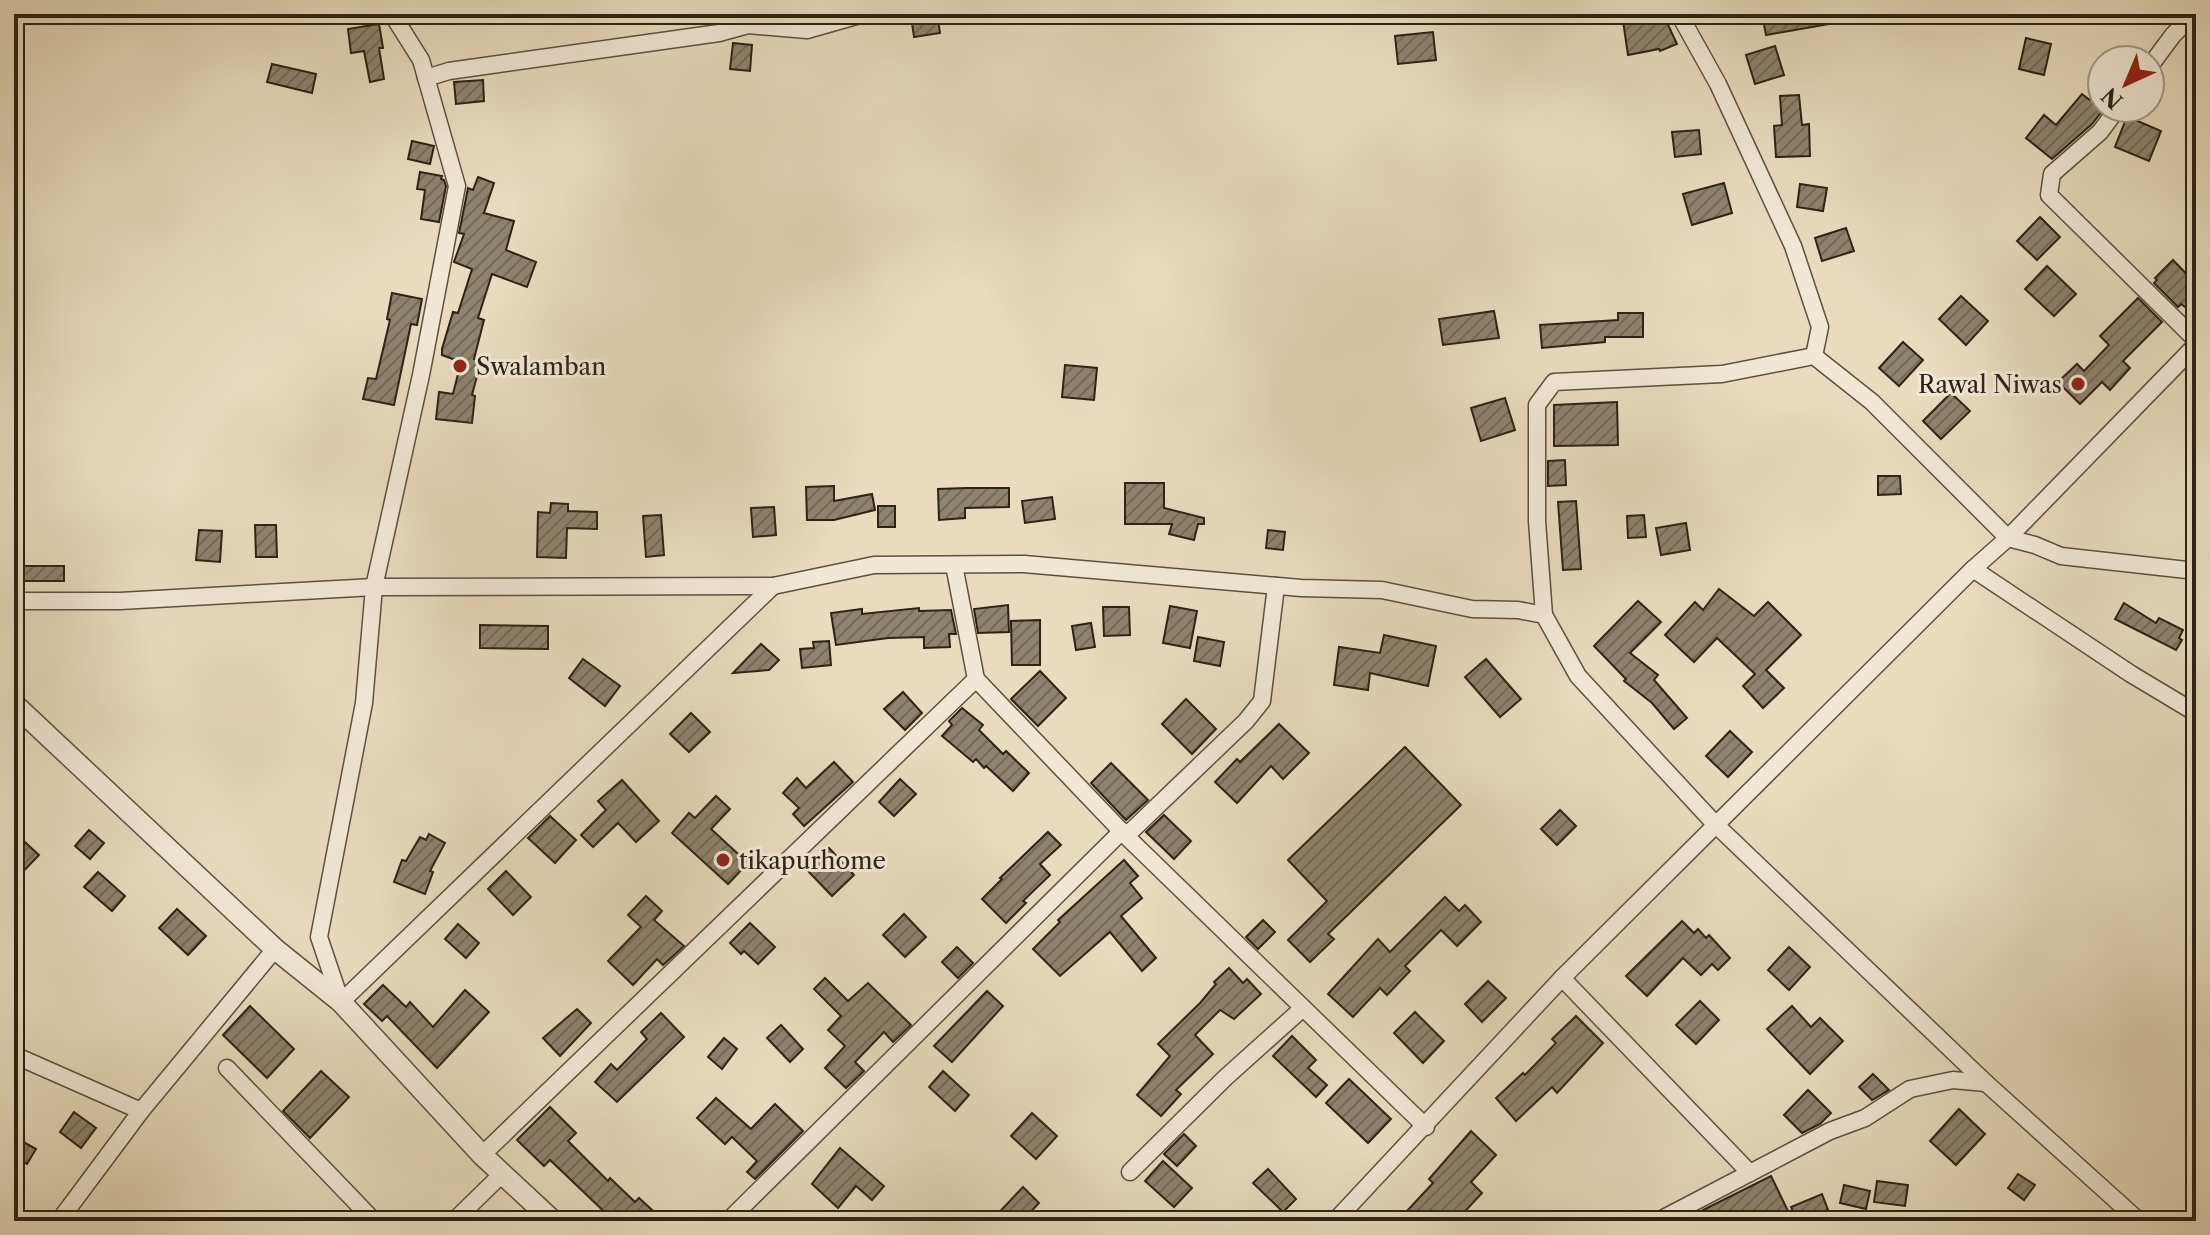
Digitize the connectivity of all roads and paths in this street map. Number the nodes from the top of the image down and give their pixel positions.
1 (392, 14) edge
2 (863, 14) edge
3 (1679, 14) edge
4 (2194, 14) edge
5 (2166, 44) edge
6 (426, 78) junction
7 (2106, 124) edge
8 (2196, 342) edge
9 (1814, 356) junction
10 (2008, 538) junction
11 (954, 565) junction
12 (1973, 569) junction
13 (2196, 571) edge
14 (773, 586) junction
15 (1276, 586) junction
16 (374, 587) junction
17 (14, 601) edge
18 (1544, 615) junction
19 (976, 679) junction
20 (14, 704) edge
21 (2196, 713) edge
22 (1715, 824) junction
23 (1124, 834) junction
24 (275, 949) junction
25 (1562, 978) junction
26 (341, 1002) junction
27 (1303, 1008) junction
28 (14, 1055) edge
29 (227, 1068) dead end
30 (1986, 1083) junction
31 (141, 1111) junction
32 (1426, 1127) junction
33 (482, 1155) junction
34 (1130, 1172) dead end
35 (1750, 1173) junction
36 (502, 1174) junction
37 (1347, 1217) edge
38 (59, 1221) edge
39 (374, 1221) edge
40 (454, 1221) edge
41 (553, 1221) edge
42 (728, 1221) edge
43 (1658, 1221) edge
44 (2139, 1221) edge

1 - 6 street
2 - 6 street
3 - 9 street
4 - 5 street
6 - 16 street
7 - 8 street
8 - 10 street
9 - 10 street
9 - 18 street
10 - 12 street
10 - 13 street
11 - 14 street
11 - 15 street
11 - 19 street
12 - 21 street
12 - 22 street
14 - 16 street
14 - 26 street
15 - 18 street
15 - 23 street
16 - 17 street
16 - 26 street
18 - 22 street
19 - 23 street
19 - 33 street
20 - 24 street
22 - 25 street
22 - 30 street
23 - 27 street
23 - 42 street
24 - 26 street
24 - 31 street
25 - 32 street
25 - 35 street
26 - 33 street
27 - 32 street
27 - 34 street
28 - 31 street
29 - 39 street
30 - 35 street
30 - 44 street
31 - 38 street
32 - 37 street
33 - 36 street
35 - 43 street
36 - 40 street
36 - 41 street

